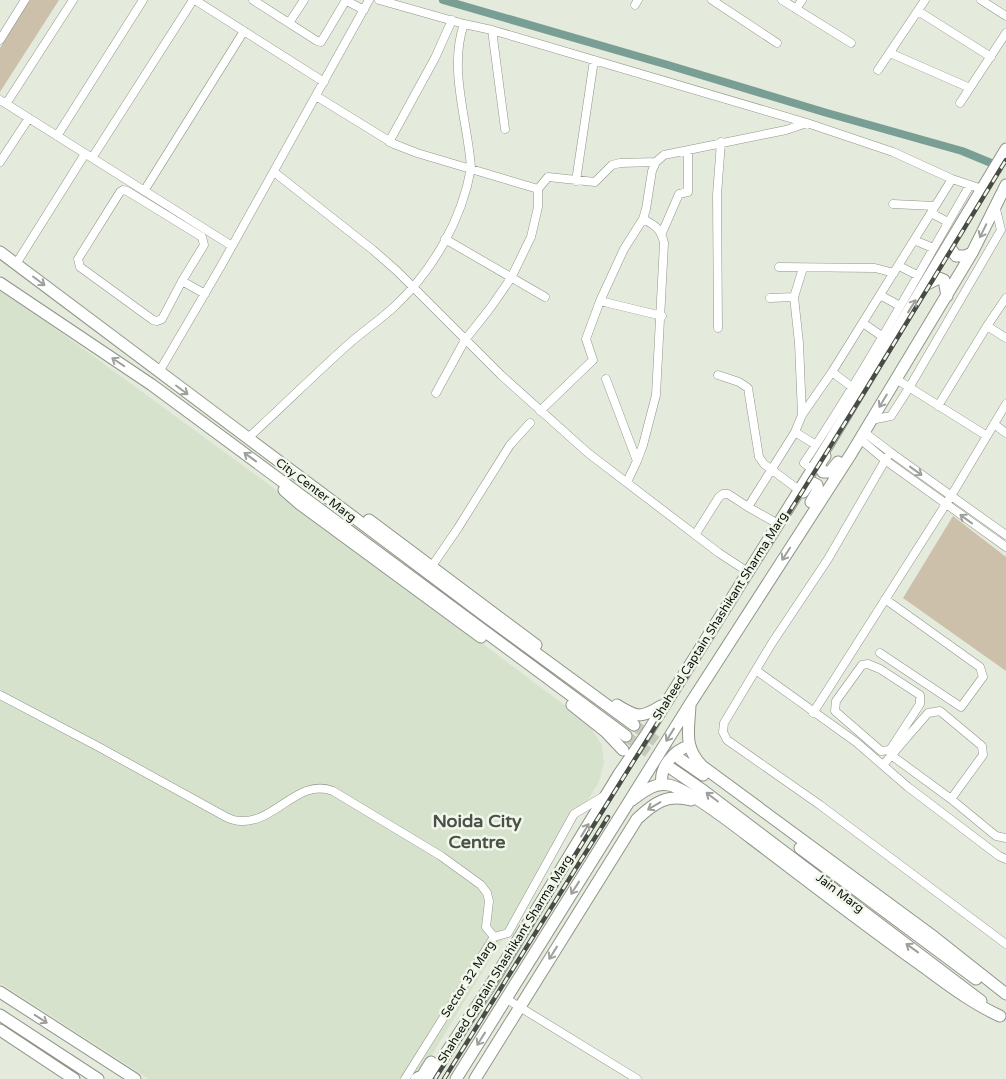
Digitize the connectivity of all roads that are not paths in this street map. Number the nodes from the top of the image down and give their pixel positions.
1 (26, 0) edge
2 (73, 0) edge
3 (143, 0) edge
4 (194, 0) edge
5 (253, 0) edge
6 (304, 0) edge
7 (346, 0) edge
8 (369, 0) edge
9 (379, 0) edge
10 (712, 0) edge
11 (782, 0) edge
12 (802, 0) edge
13 (925, 0) edge
14 (981, 0) edge
15 (796, 9) junction
16 (364, 10) junction
17 (918, 11) junction
18 (1006, 16) edge
19 (452, 20) junction
20 (289, 23) junction
21 (464, 24) junction
22 (492, 30) junction
23 (244, 31) junction
24 (1006, 33) edge
25 (0, 40) edge
26 (777, 43) dead end
27 (852, 43) dead end
28 (890, 53) junction
29 (991, 57) junction
30 (594, 60) junction
31 (878, 70) dead end
32 (324, 82) junction
33 (970, 88) junction
34 (316, 96) junction
35 (3, 102) edge
36 (960, 103) dead end
37 (29, 118) junction
38 (807, 123) junction
39 (505, 129) dead end
40 (57, 136) junction
41 (389, 142) junction
42 (721, 142) junction
43 (688, 150) junction
44 (1003, 154) edge
45 (89, 156) junction
46 (0, 162) edge
47 (656, 162) junction
48 (471, 168) junction
49 (274, 172) junction
50 (952, 179) junction
51 (576, 180) junction
52 (970, 185) junction
53 (982, 188) junction
54 (538, 189) junction
55 (144, 191) junction
56 (1004, 191) edge
57 (893, 204) dead end
58 (995, 205) junction
59 (933, 210) junction
60 (643, 219) junction
61 (948, 222) junction
62 (662, 233) junction
63 (445, 239) junction
64 (914, 240) junction
65 (950, 242) junction
66 (232, 246) junction
67 (933, 248) junction
68 (972, 253) junction
69 (2, 254) edge
70 (16, 264) junction
71 (778, 268) dead end
72 (802, 268) junction
73 (896, 269) junction
74 (917, 276) junction
75 (512, 278) junction
76 (182, 281) junction
77 (0, 283) edge
78 (924, 286) junction
79 (413, 287) junction
80 (205, 294) junction
81 (880, 295) junction
82 (946, 296) junction
83 (545, 297) dead end
84 (794, 297) junction
85 (770, 298) dead end
86 (1006, 298) edge
87 (600, 301) junction
88 (900, 306) junction
89 (662, 316) junction
90 (863, 323) junction
91 (987, 326) junction
92 (718, 328) dead end
93 (883, 337) junction
94 (1006, 338) edge
95 (464, 340) junction
96 (159, 372) junction
97 (832, 372) junction
98 (718, 375) dead end
99 (606, 379) dead end
100 (896, 380) junction
101 (852, 387) junction
102 (909, 388) junction
103 (436, 393) dead end
104 (1006, 404) edge
105 (938, 406) junction
106 (540, 411) junction
107 (802, 415) junction
108 (871, 420) junction
109 (530, 423) dead end
110 (994, 424) junction
111 (795, 432) junction
112 (1006, 433) edge
113 (862, 436) junction
114 (986, 436) junction
115 (248, 438) junction
116 (829, 442) junction
117 (816, 445) junction
118 (890, 452) junction
119 (851, 454) junction
120 (885, 460) junction
121 (637, 461) junction
122 (279, 462) junction
123 (812, 469) junction
124 (771, 470) junction
125 (269, 471) junction
126 (627, 482) junction
127 (799, 490) junction
128 (951, 496) junction
129 (945, 504) junction
130 (748, 507) junction
131 (779, 521) junction
132 (799, 534) junction
133 (695, 535) junction
134 (1006, 535) edge
135 (1006, 547) edge
136 (432, 566) junction
137 (748, 572) junction
138 (885, 599) junction
139 (880, 653) dead end
140 (889, 659) junction
141 (880, 669) junction
142 (757, 671) junction
143 (0, 695) edge
144 (690, 704) junction
145 (665, 705) junction
146 (813, 713) junction
147 (648, 714) junction
148 (634, 725) tunnel mouth
149 (626, 736) tunnel mouth
150 (689, 746) junction
151 (623, 750) junction
152 (891, 755) junction
153 (680, 758) tunnel mouth
154 (883, 765) junction
155 (672, 769) tunnel mouth
156 (619, 774) junction
157 (662, 784) junction
158 (607, 794) junction
159 (951, 799) junction
160 (628, 802) junction
161 (700, 802) junction
162 (1006, 838) edge
163 (1006, 859) edge
164 (494, 937) junction
165 (1006, 944) edge
166 (0, 992) edge
167 (1006, 994) edge
168 (506, 998) junction
169 (1006, 1000) edge
170 (520, 1007) junction
171 (0, 1015) edge
172 (1003, 1018) edge
173 (463, 1026) junction
174 (0, 1030) edge
175 (74, 1079) edge
176 (98, 1079) edge
177 (135, 1079) edge
178 (406, 1079) edge
179 (416, 1079) edge
180 (429, 1079) edge
181 (456, 1079) edge
182 (475, 1079) edge
183 (637, 1079) edge

1 - 25 street
2 - 35 street
3 - 40 street
4 - 23 street
4 - 45 street
5 - 20 street
6 - 20 street
7 - 16 street
7 - 20 street
8 - 16 street
9 - 19 street
10 - 26 street
11 - 15 street
12 - 15 street
13 - 17 street
14 - 18 street
15 - 27 street
16 - 32 street
17 - 28 street
17 - 29 street
19 - 21 street
19 - 41 street
21 - 22 street
21 - 48 street
22 - 30 street
22 - 39 street
23 - 32 street
23 - 55 street
24 - 29 street
28 - 31 street
28 - 33 street
29 - 33 street
30 - 38 street
30 - 51 street
32 - 34 street
33 - 36 street
34 - 41 street
34 - 49 street
35 - 37 street
37 - 40 street
37 - 46 street
38 - 42 street
38 - 50 street
40 - 45 street
41 - 48 street
42 - 43 street
42 - 92 street
43 - 47 street
43 - 62 street
44 - 53 main road, Shaheed Captain Shashikant Sharma Marg
45 - 55 street
45 - 70 street
47 - 51 street
47 - 60 street
48 - 54 street
48 - 63 street
49 - 66 street
49 - 79 street
50 - 52 street
50 - 59 street
51 - 54 street
52 - 53 street
52 - 61 street
53 - 65 main road, Shaheed Captain Shashikant Sharma Marg
54 - 75 street
55 - 66 street
56 - 58 main road, Shaheed Captain Shashikant Sharma Marg
57 - 59 street
58 -> 68 main road, Shaheed Captain Shashikant Sharma Marg
58 - 102 street
59 - 61 street
59 - 64 street
60 - 62 street
60 - 87 street
61 - 67 street
62 - 89 street
63 - 75 street
63 - 79 street
64 - 67 street
64 - 73 street
65 - 68 main road
65 - 78 main road, Shaheed Captain Shashikant Sharma Marg
66 - 80 street
67 - 74 street
68 - 82 main road, Shaheed Captain Shashikant Sharma Marg
69 - 70 main road, City Center Marg
70 -> 96 main road, City Center Marg
71 - 72 street
72 - 73 street
72 - 84 street
73 - 74 street
73 - 81 street
74 - 88 street
75 - 83 street
75 - 95 street
76 - 76 street
76 - 80 street
125 -> 77 main road, City Center Marg
78 - 82 main road
116 -> 78 main road, Shaheed Captain Shashikant Sharma Marg
79 - 95 street
79 - 115 street
80 - 96 street
81 - 88 street
81 - 90 street
82 - 100 main road, Shaheed Captain Shashikant Sharma Marg
84 - 85 street
84 - 107 street
86 - 91 street
87 - 89 street
87 - 106 street
88 - 93 street
89 - 121 street
90 - 93 street
90 - 97 street
91 - 94 street
91 - 105 street
93 - 101 street
95 - 103 street
95 - 106 street
96 -> 115 main road, City Center Marg
97 - 101 street
97 - 107 street
98 - 124 street
99 - 121 street
100 - 102 street
100 -> 108 main road, Shaheed Captain Shashikant Sharma Marg
101 - 117 street
102 - 105 street
102 - 108 street
104 - 110 street
105 - 114 street
106 - 126 street
107 - 111 street
108 - 113 main road, Shaheed Captain Shashikant Sharma Marg
109 - 136 street
110 - 112 street
110 - 114 street
111 - 117 street
111 - 124 street
113 - 118 street
113 - 119 main road, Shaheed Captain Shashikant Sharma Marg
113 - 120 street
114 - 128 street
115 - 122 main road, City Center Marg
116 - 119 main road
116 - 123 main road, Shaheed Captain Shashikant Sharma Marg
117 - 123 street
118 - 120 street
118 -> 128 street
119 - 132 main road, Shaheed Captain Shashikant Sharma Marg
120 - 129 street
120 - 142 street
121 - 126 street
122 - 136 main road
122 - 148 main road, City Center Marg
123 - 127 main road, Shaheed Captain Shashikant Sharma Marg
124 - 127 street
124 - 130 street
125 - 149 main road, City Center Marg
125 - 151 main road
126 - 133 street
127 - 131 main road, Shaheed Captain Shashikant Sharma Marg
128 - 129 street
128 - 134 street
135 -> 129 street
129 - 138 street
130 - 131 street
130 - 133 street
131 - 132 main road
131 - 137 main road, Shaheed Captain Shashikant Sharma Marg
132 -> 144 main road, Shaheed Captain Shashikant Sharma Marg
133 - 137 street
136 - 147 main road
137 - 145 main road, Shaheed Captain Shashikant Sharma Marg
138 - 140 street
138 - 146 street
139 - 140 street
140 - 141 street
141 - 141 street
142 - 146 street
142 - 165 street
143 - 164 street
144 - 150 main road
144 -> 160 main road, Shaheed Captain Shashikant Sharma Marg
145 - 147 main road
145 - 156 main road, Shaheed Captain Shashikant Sharma Marg
146 - 154 street
147 - 151 main road
150 - 157 main road
150 - 167 main road
151 - 156 main road
152 - 154 street
152 - 159 street
152 - 159 street
153 - 169 main road, Jain Marg
154 - 163 street
172 -> 155 main road, Jain Marg
156 - 158 main road, Shaheed Captain Shashikant Sharma Marg
157 - 160 main road
157 - 161 main road
158 - 164 street, Sector 32 Marg
173 -> 158 main road, Shaheed Captain Shashikant Sharma Marg
159 - 162 street
160 -> 168 main road, Shaheed Captain Shashikant Sharma Marg
161 -> 170 main road
161 - 172 main road
164 - 178 street, Sector 32 Marg
166 -> 177 main road
168 - 170 street
168 -> 181 main road, Shaheed Captain Shashikant Sharma Marg
170 - 182 main road
170 - 183 street
171 - 176 main road
173 - 179 main road
173 - 180 main road, Shaheed Captain Shashikant Sharma Marg
174 - 175 main road

